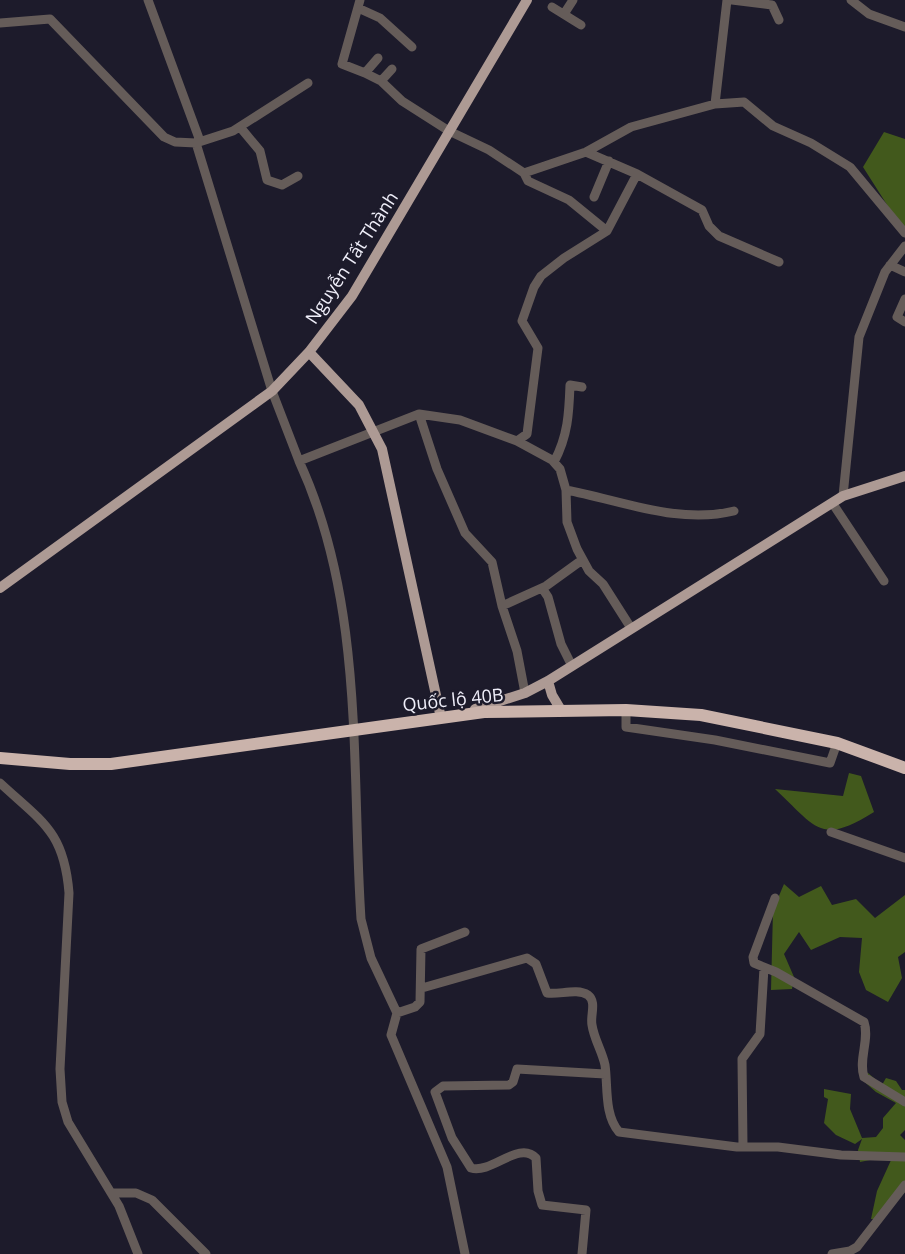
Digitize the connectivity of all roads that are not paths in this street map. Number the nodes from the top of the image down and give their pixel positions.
1 (148, 0) edge
2 (527, 0) edge
3 (573, 0) edge
4 (727, 0) edge
5 (732, 0) edge
6 (850, 0) edge
7 (359, 4) edge
8 (552, 7) dead end
9 (564, 14) junction
10 (779, 20) dead end
11 (0, 23) edge
12 (581, 25) dead end
13 (905, 27) edge
14 (412, 48) dead end
15 (378, 58) dead end
16 (392, 69) dead end
17 (365, 73) junction
18 (381, 81) junction
19 (308, 83) dead end
20 (716, 104) junction
21 (240, 127) junction
22 (449, 131) junction
23 (198, 142) junction
24 (586, 152) junction
25 (609, 161) junction
26 (524, 173) junction
27 (637, 174) junction
28 (298, 176) dead end
29 (594, 197) dead end
30 (608, 231) junction
31 (905, 233) edge
32 (905, 246) edge
33 (779, 262) dead end
34 (890, 265) junction
35 (905, 272) edge
36 (905, 299) edge
37 (905, 322) edge
38 (309, 352) junction
39 (582, 387) dead end
40 (272, 391) junction
41 (418, 414) junction
42 (373, 430) junction
43 (517, 441) junction
44 (299, 461) junction
45 (554, 462) junction
46 (905, 476) edge
47 (566, 490) junction
48 (843, 496) junction
49 (833, 504) junction
50 (734, 511) dead end
51 (582, 560) junction
52 (884, 581) dead end
53 (0, 588) edge
54 (542, 588) junction
55 (502, 606) junction
56 (631, 628) junction
57 (572, 666) junction
58 (548, 681) junction
59 (525, 693) junction
60 (561, 710) junction
61 (626, 710) junction
62 (441, 718) junction
63 (353, 730) junction
64 (837, 742) junction
65 (0, 758) edge
66 (905, 768) edge
67 (0, 783) edge
68 (831, 832) dead end
69 (905, 858) edge
70 (775, 898) dead end
71 (465, 932) dead end
72 (764, 968) junction
73 (422, 988) junction
74 (396, 1013) junction
75 (605, 1074) junction
76 (905, 1102) edge
77 (743, 1146) junction
78 (905, 1157) edge
79 (905, 1185) edge
80 (112, 1193) junction
81 (138, 1254) edge
82 (206, 1254) edge
83 (465, 1254) edge
84 (582, 1254) edge
85 (832, 1254) edge

1 - 23 street
2 - 22 main road, Nguyễn Tất Thành
3 - 9 street
4 - 20 street
5 - 10 street
6 - 13 street
7 - 14 street
7 - 17 street
8 - 9 street
9 - 12 street
11 - 23 street
15 - 17 street
16 - 18 street
17 - 18 street
18 - 22 street
19 - 21 street
20 - 24 street
20 - 31 street
21 - 23 street
21 - 28 street
22 - 26 street
22 - 38 main road, Nguyễn Tất Thành
23 - 40 street
24 - 25 street
24 - 26 street
25 - 27 street
25 - 29 street
26 - 30 street
27 - 30 street
27 - 33 street
30 - 43 street
32 - 34 street
34 - 35 street
34 - 48 street
36 - 37 street
38 - 40 main road, Nguyễn Tất Thành
38 - 42 main road
39 - 45 street
40 - 44 street
40 - 53 main road, Nguyễn Tất Thành
41 - 42 street
41 - 43 street
41 - 55 street
42 - 44 street
42 - 62 main road
43 - 45 street
44 - 63 street
45 - 47 street
46 - 48 main road
47 - 50 street
47 - 51 street
48 - 49 main road
49 - 52 street
49 - 56 main road
51 - 54 street
51 - 56 street
54 - 55 street
54 - 57 street
55 - 59 street
56 - 57 main road
57 - 58 main road
58 - 59 main road
58 - 60 main road
59 - 62 main road
60 - 61 highway, Quốc lộ 40B
60 - 62 highway, Quốc lộ 40B
61 - 64 highway, Quốc lộ 40B
61 - 64 street
62 - 63 highway, Quốc lộ 40B
63 - 65 highway, Quốc lộ 40B
63 - 74 street
64 - 66 highway, Quốc lộ 40B
67 - 80 street
68 - 69 street
70 - 72 street
71 - 73 street
72 - 76 street
72 - 77 street
73 - 74 street
73 - 75 street
74 - 83 street
75 - 77 street
75 - 84 street
77 - 78 street
79 - 85 street
80 - 81 street
80 - 82 street

